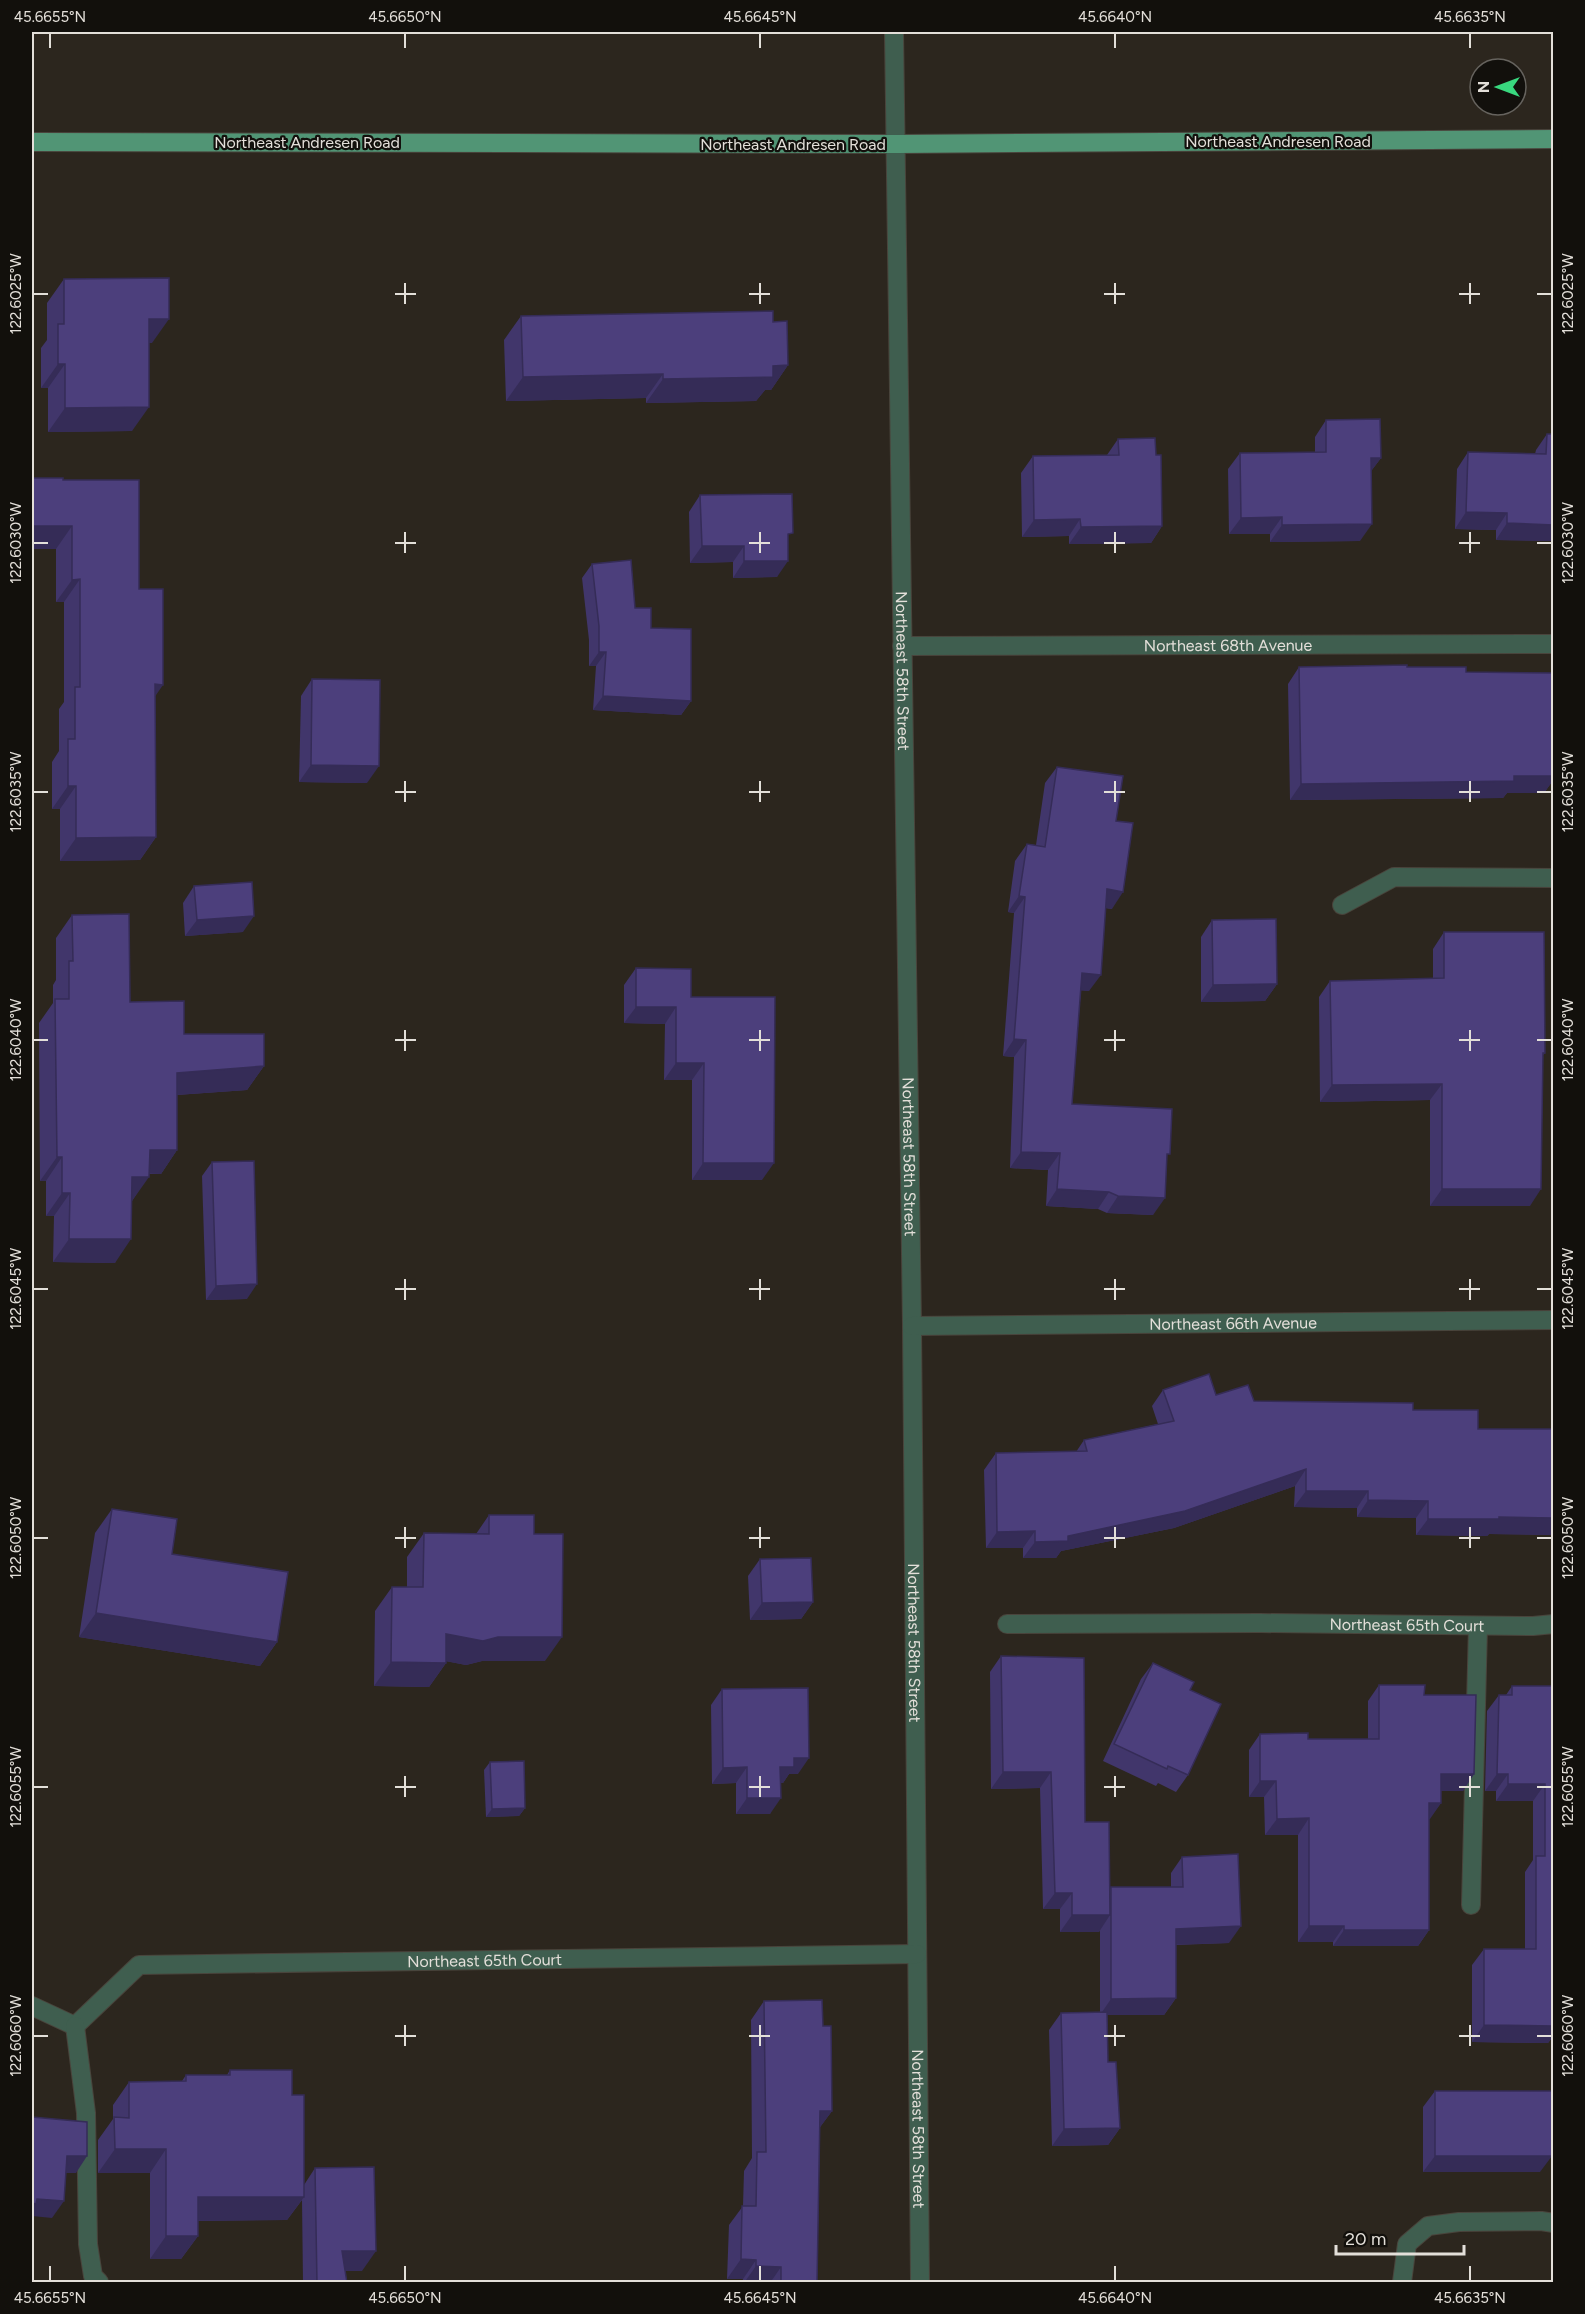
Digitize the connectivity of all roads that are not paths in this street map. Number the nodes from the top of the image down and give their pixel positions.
1 (894, 32) edge
2 (1554, 139) edge
3 (32, 142) edge
4 (897, 144) junction
5 (1554, 644) edge
6 (903, 646) junction
7 (1554, 878) edge
8 (1342, 905) dead end
9 (1554, 1320) edge
10 (912, 1326) junction
11 (1007, 1624) dead end
12 (1554, 1624) edge
13 (1478, 1626) junction
14 (1471, 1905) dead end
15 (917, 1954) junction
16 (32, 2006) edge
17 (75, 2026) junction
18 (1554, 2223) edge
19 (99, 2283) edge
20 (920, 2283) edge
21 (1402, 2283) edge

1 - 4 street, Northeast 58th Street
2 - 4 main road, Northeast Andresen Road
3 - 4 main road, Northeast Andresen Road
4 - 6 street, Northeast 58th Street
5 - 6 street, Northeast 68th Avenue
6 - 10 street, Northeast 58th Street
7 - 8 street
9 - 10 street, Northeast 66th Avenue
10 - 15 street, Northeast 58th Street
11 - 13 street, Northeast 65th Court
12 - 13 street, Northeast 65th Court
13 - 14 street
15 - 17 street, Northeast 65th Court
15 - 20 street, Northeast 58th Street
16 - 17 street
17 - 19 street
18 - 21 street

